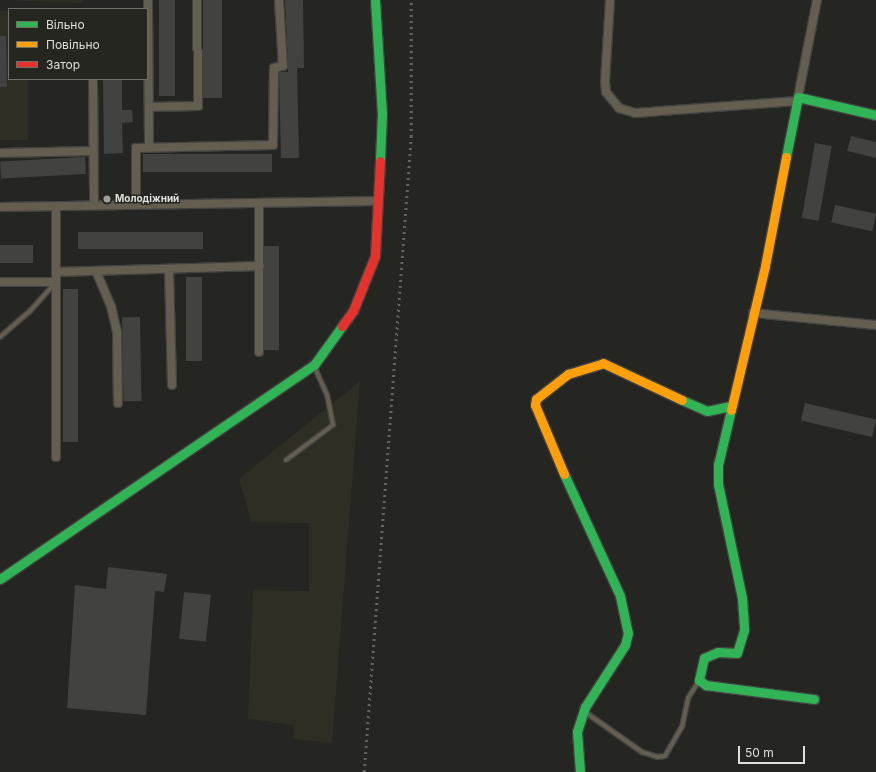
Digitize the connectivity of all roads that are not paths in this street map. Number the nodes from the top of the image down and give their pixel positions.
1 (148, 0) edge
2 (197, 0) edge
3 (279, 0) edge
4 (375, 0) edge
5 (610, 0) edge
6 (817, 0) edge
7 (93, 80) edge
8 (798, 99) junction
9 (149, 107) junction
10 (876, 115) edge
11 (149, 147) junction
12 (93, 151) junction
13 (0, 153) edge
14 (378, 201) junction
15 (259, 203) junction
16 (94, 205) junction
17 (136, 205) junction
18 (56, 206) junction
19 (0, 207) edge
20 (260, 266) junction
21 (169, 269) junction
22 (96, 271) junction
23 (56, 272) junction
24 (0, 282) edge
25 (56, 282) junction
26 (753, 313) junction
27 (876, 325) edge
28 (0, 337) edge
29 (259, 352) dead end
30 (314, 365) junction
31 (172, 385) dead end
32 (118, 403) dead end
33 (730, 406) junction
34 (56, 457) dead end
35 (286, 460) dead end
36 (0, 578) edge
37 (699, 680) junction
38 (814, 699) dead end
39 (584, 711) junction
40 (580, 772) edge

1 - 9 street
2 - 9 street
3 - 11 street
4 - 14 street
5 - 8 street
6 - 8 street
7 - 12 street
8 - 10 street
8 - 26 street
9 - 11 street
11 - 17 street
12 - 13 street
12 - 16 street
14 - 15 street
14 - 30 street
15 - 17 street
15 - 20 street
16 - 17 street
16 - 18 street
18 - 19 street
18 - 23 street
20 - 21 street
20 - 29 street
21 - 22 street
21 - 31 street
22 - 23 street
22 - 32 street
23 - 25 street
24 - 25 street
25 - 28 lane
25 - 34 street
26 - 27 street
26 - 33 street
30 - 35 lane
30 - 36 street
33 - 37 street
33 - 39 street
37 - 38 street
37 - 39 lane
39 - 40 street

